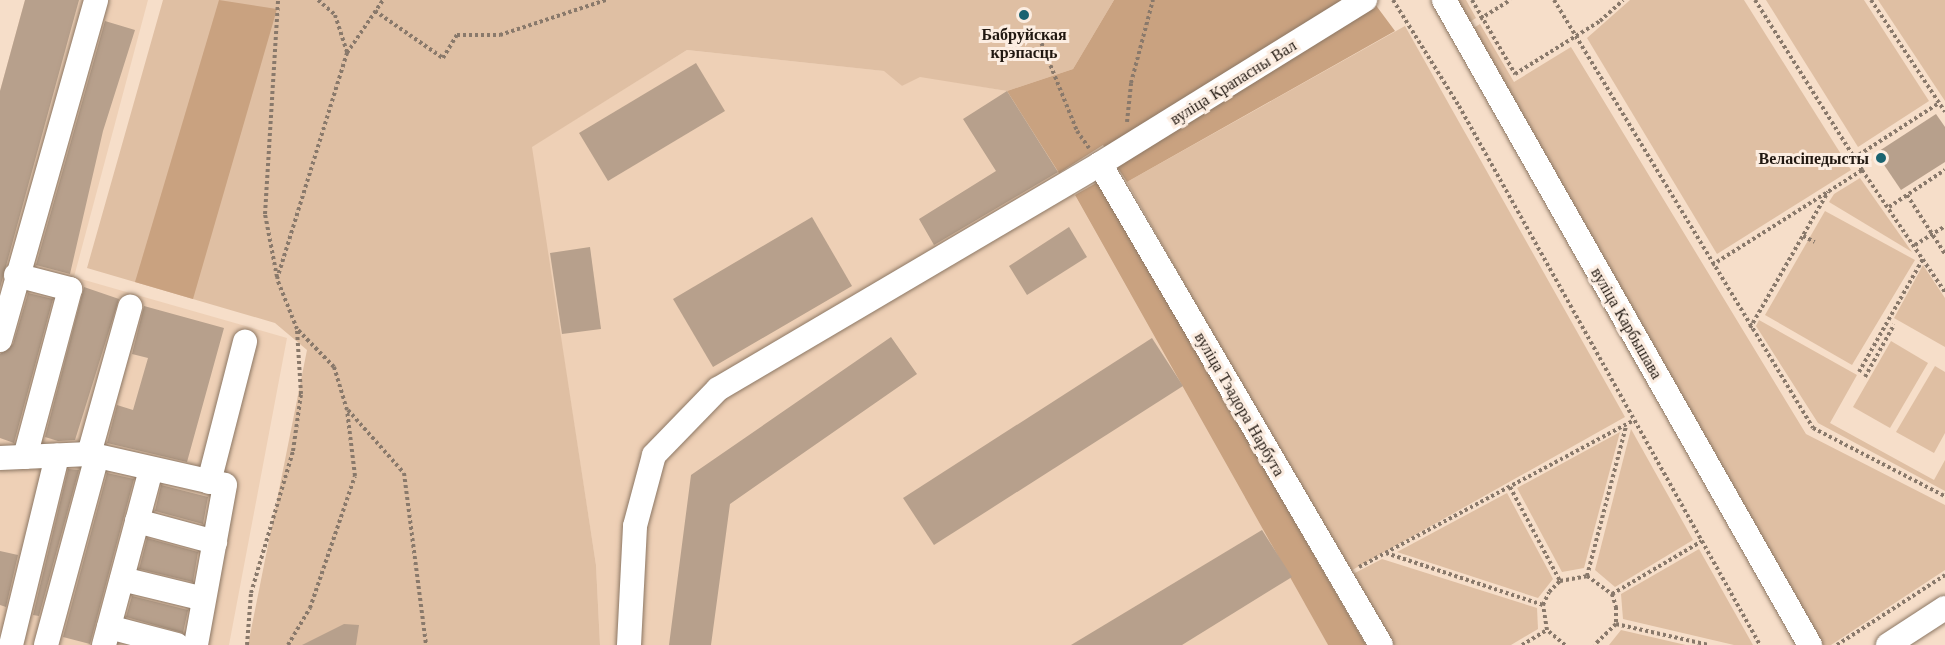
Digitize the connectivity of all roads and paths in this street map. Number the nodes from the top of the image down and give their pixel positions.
1 (96, 0) edge
2 (278, 0) edge
3 (318, 0) edge
4 (383, 0) edge
5 (606, 0) edge
6 (1153, 0) edge
7 (1365, 0) edge
8 (1393, 0) edge
9 (1444, 0) edge
10 (1472, 0) edge
11 (1510, 0) edge
12 (1554, 0) edge
13 (1623, 0) edge
14 (1755, 0) edge
15 (1871, 0) edge
16 (375, 11) junction
17 (1482, 18) junction
18 (1460, 29) junction
19 (1037, 32) dead end
20 (1575, 36) junction
21 (347, 53) junction
22 (1939, 103) junction
23 (1945, 112) edge
24 (1125, 148) junction
25 (1854, 158) junction
26 (1100, 164) junction
27 (1862, 170) junction
28 (1945, 171) edge
29 (1829, 191) junction
30 (1907, 195) junction
31 (1889, 207) junction
32 (1945, 226) edge
33 (1932, 235) junction
34 (1803, 236) junction
35 (1815, 242) dead end
36 (1914, 246) junction
37 (1945, 254) edge
38 (1923, 259) junction
39 (1712, 265) junction
40 (16, 275) junction
41 (278, 279) junction
42 (1945, 292) edge
43 (130, 307) dead end
44 (1894, 325) dead end
45 (297, 329) junction
46 (1750, 329) junction
47 (0, 340) edge
48 (245, 342) dead end
49 (1868, 371) junction
50 (1865, 377) dead end
51 (348, 410) junction
52 (1633, 421) junction
53 (1626, 425) junction
54 (93, 455) junction
55 (57, 456) junction
56 (25, 457) junction
57 (0, 458) edge
58 (151, 469) junction
59 (209, 482) junction
60 (1510, 487) junction
61 (1945, 496) edge
62 (137, 521) junction
63 (1702, 541) junction
64 (214, 542) junction
65 (1385, 553) junction
66 (1356, 568) dead end
67 (1945, 575) edge
68 (1587, 576) junction
69 (122, 579) junction
70 (1560, 581) junction
71 (1612, 594) junction
72 (204, 599) junction
73 (1543, 605) junction
74 (1945, 608) edge
75 (1616, 624) junction
76 (1547, 630) junction
77 (107, 636) edge
78 (1597, 644) edge
79 (10, 645) edge
80 (45, 645) edge
81 (177, 645) edge
82 (196, 645) edge
83 (247, 645) edge
84 (288, 645) edge
85 (426, 645) edge
86 (629, 645) edge
87 (1381, 645) edge
88 (1522, 645) edge
89 (1565, 645) edge
90 (1709, 645) edge
91 (1761, 645) edge
92 (1810, 645) edge
93 (1837, 645) edge
94 (1888, 645) edge

1 - 40 street
2 - 41 path
3 - 21 path
4 - 16 path
5 - 16 path
6 - 24 path
7 - 24 street, вуліца Крапасны Вал
8 - 52 path
9 - 18 street, вуліца Карбышава
10 - 17 path
11 - 17 path
12 - 20 path
13 - 20 path
14 - 25 path
15 - 22 path
16 - 21 path
17 - 18 path
17 - 20 path
18 - 92 street, вуліца Карбышава
19 - 26 path
20 - 39 path
21 - 41 path
22 - 23 path
22 - 25 path
24 - 26 street, вуліца Крапасны Вал
25 - 27 path
26 - 86 street, вуліца Крапасны Вал
26 - 87 street, вуліца Тэадора Нарбута
27 - 29 path
27 - 31 path
28 - 30 path
29 - 34 path
29 - 39 path
30 - 31 path
30 - 33 path
31 - 36 path
32 - 33 path
33 - 36 path
33 - 37 path
34 - 35 path
34 - 46 path
36 - 38 path
38 - 42 path
38 - 49 path
39 - 46 path
40 - 47 street
40 - 56 street
41 - 45 path
43 - 54 street
44 - 49 path
45 - 51 path
45 - 83 path
46 - 61 path
48 - 59 street
49 - 50 path
51 - 84 path
51 - 85 path
52 - 53 path
52 - 63 path
53 - 60 path
53 - 68 path
54 - 55 street
54 - 58 street
54 - 80 street
55 - 56 street
55 - 79 street
56 - 57 street
58 - 59 street
58 - 62 street
59 - 64 street
60 - 65 path
60 - 70 path
62 - 64 street
62 - 69 street
63 - 71 path
63 - 91 path
64 - 72 street
65 - 66 path
65 - 73 path
67 - 93 path
68 - 70 path
68 - 71 path
69 - 72 street
69 - 77 street
70 - 73 path
71 - 75 path
72 - 82 street
73 - 76 path
74 - 94 street
75 - 78 path
75 - 90 path
76 - 88 path
76 - 89 path
77 - 81 street

